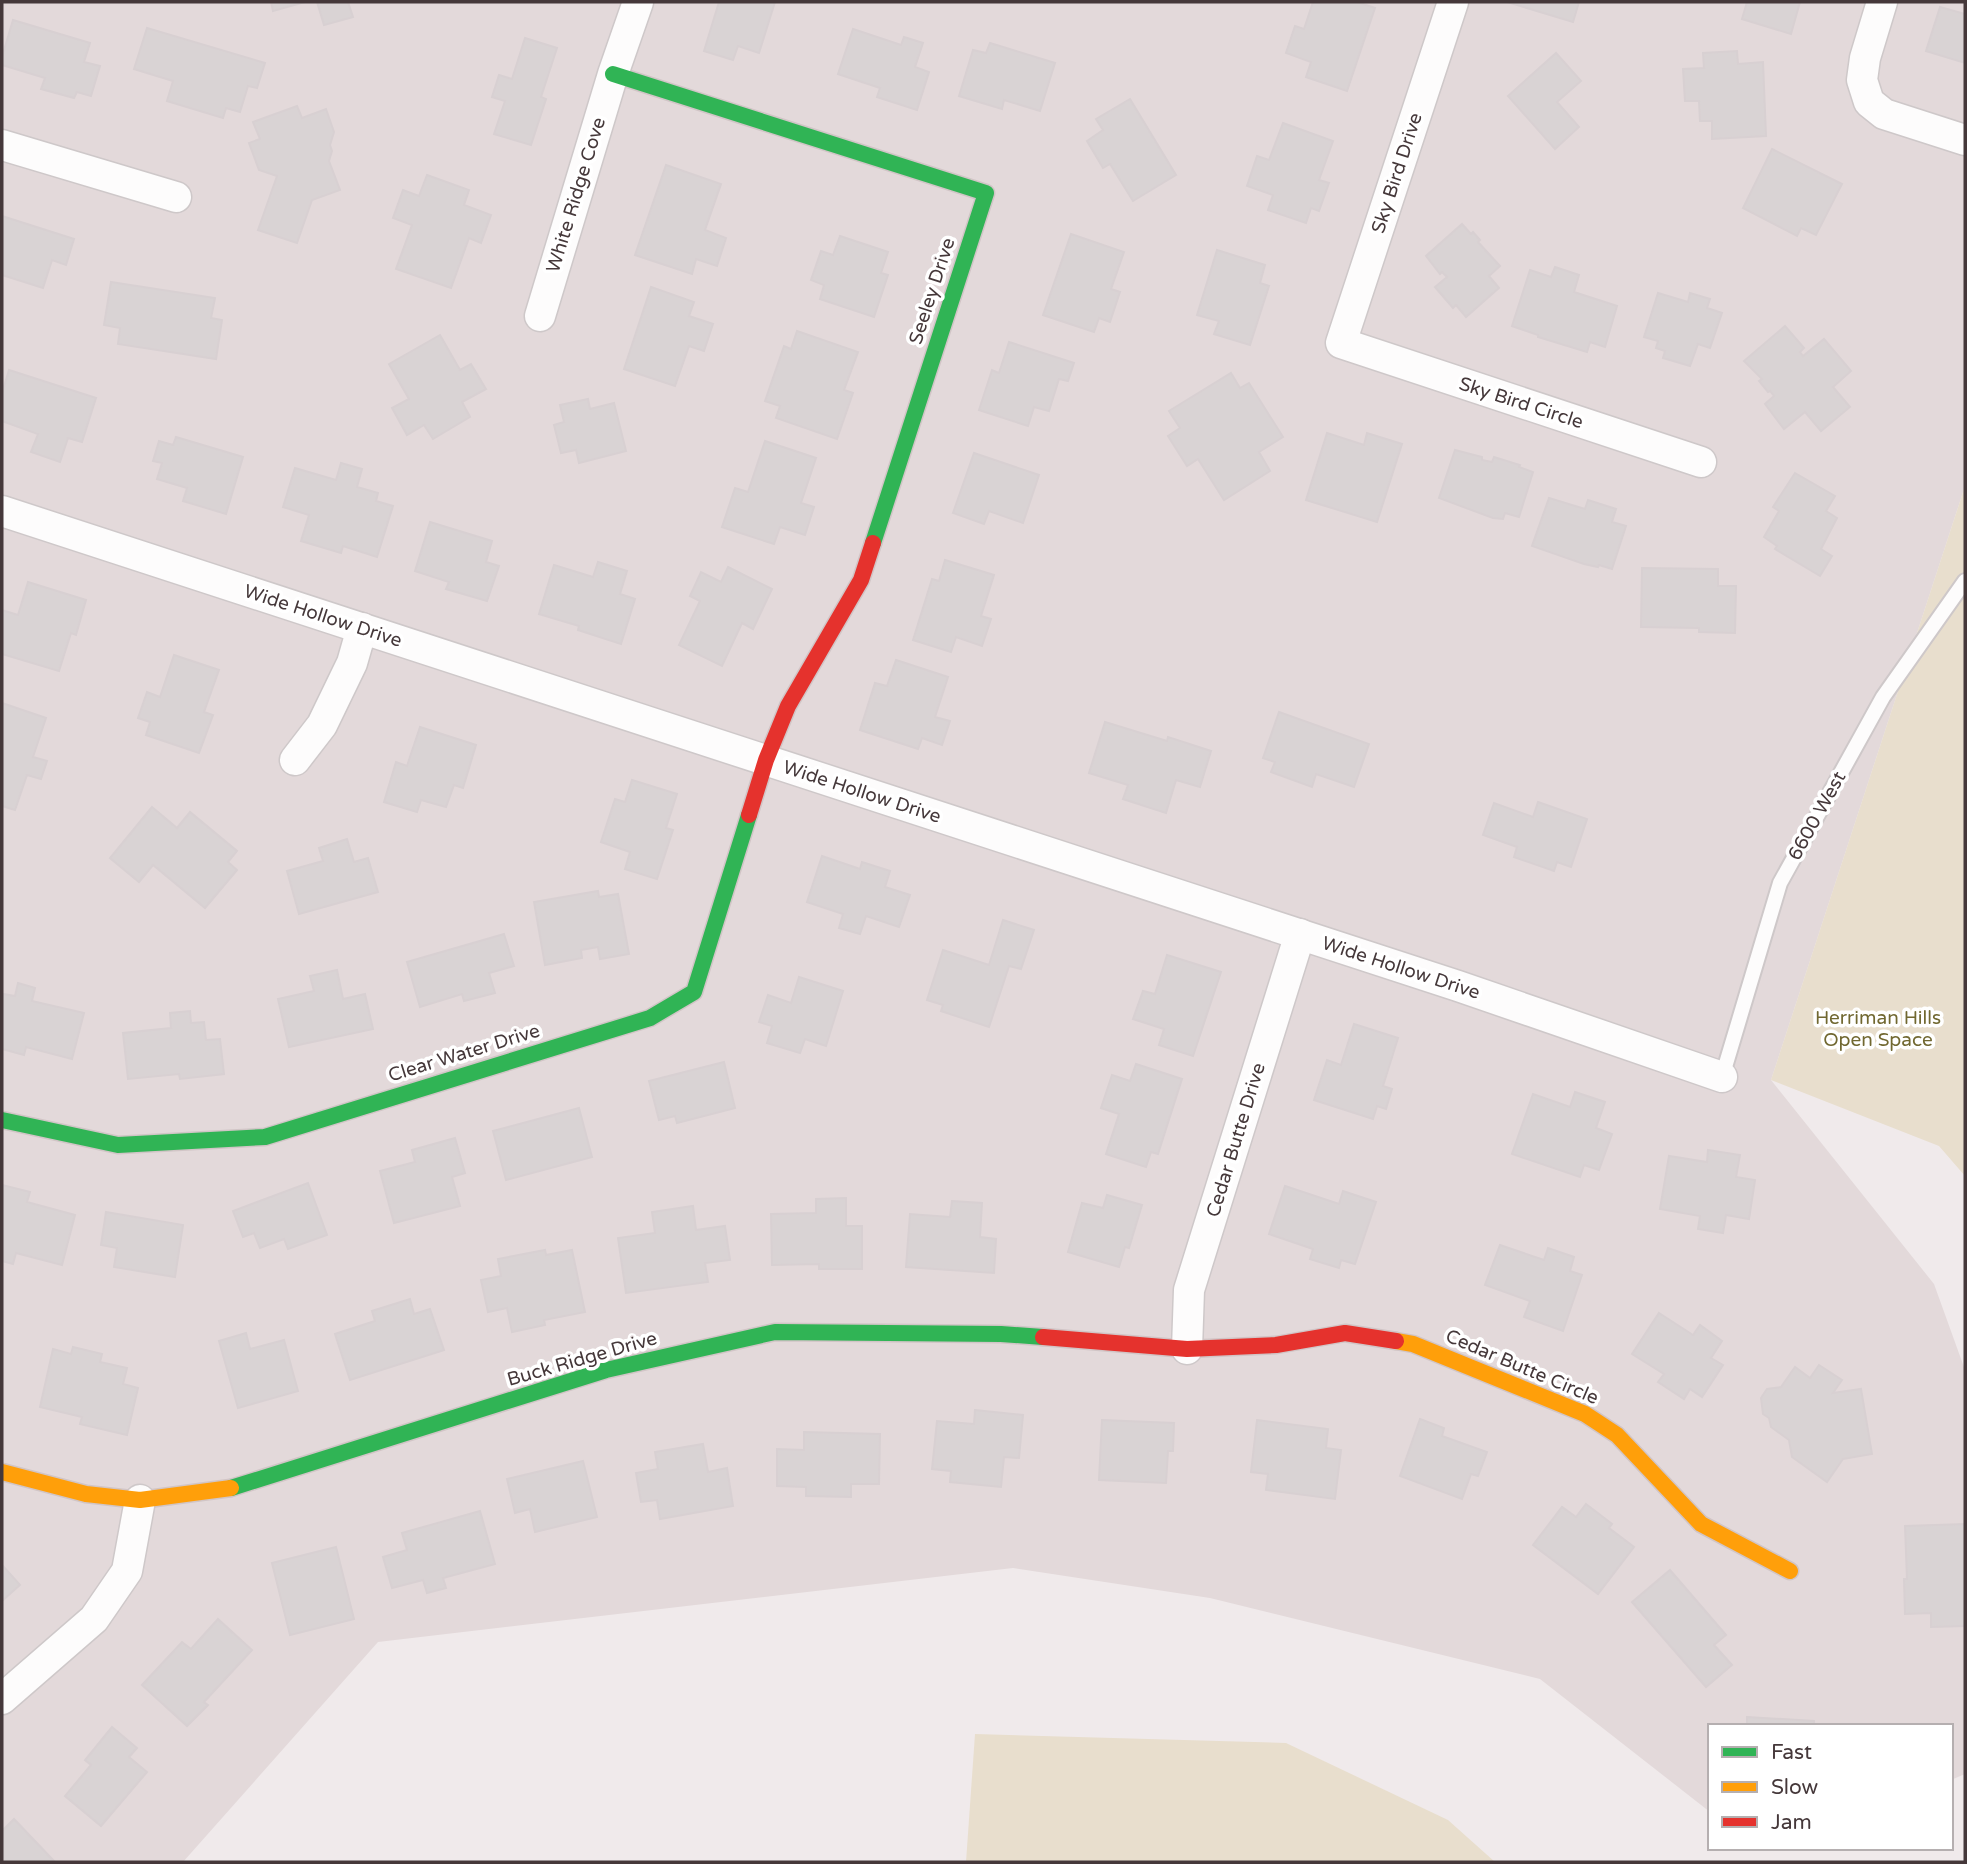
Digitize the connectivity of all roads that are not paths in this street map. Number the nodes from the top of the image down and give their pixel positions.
1 (638, 2) edge
2 (1453, 2) edge
3 (1882, 2) edge
4 (613, 74) junction
5 (1965, 139) edge
6 (2, 145) edge
7 (176, 197) dead end
8 (540, 316) dead end
9 (1341, 344) joint
10 (1701, 462) dead end
11 (2, 511) edge
12 (1965, 581) edge
13 (362, 628) junction
14 (295, 760) dead end
15 (766, 760) junction
16 (1300, 934) junction
17 (1722, 1077) joint
18 (2, 1120) edge
19 (1187, 1349) junction
20 (2, 1472) edge
21 (140, 1500) junction
22 (1790, 1572) dead end
23 (2, 1699) edge

1 - 4 street, White Ridge Cove
2 - 9 street, Sky Bird Drive
3 - 5 street
4 - 8 street, White Ridge Cove
4 - 15 street, Seeley Drive
6 - 7 street
9 - 10 street, Sky Bird Circle
11 - 13 street, Wide Hollow Drive
12 - 17 lane, 6600 West
13 - 14 street
13 - 15 street, Wide Hollow Drive
15 - 16 street, Wide Hollow Drive
15 - 18 street, Clear Water Drive
16 - 17 street, Wide Hollow Drive
16 - 19 street, Cedar Butte Drive
19 - 21 street, Buck Ridge Drive
19 - 22 street, Cedar Butte Circle
20 - 21 street, Buck Ridge Drive
21 - 23 street

